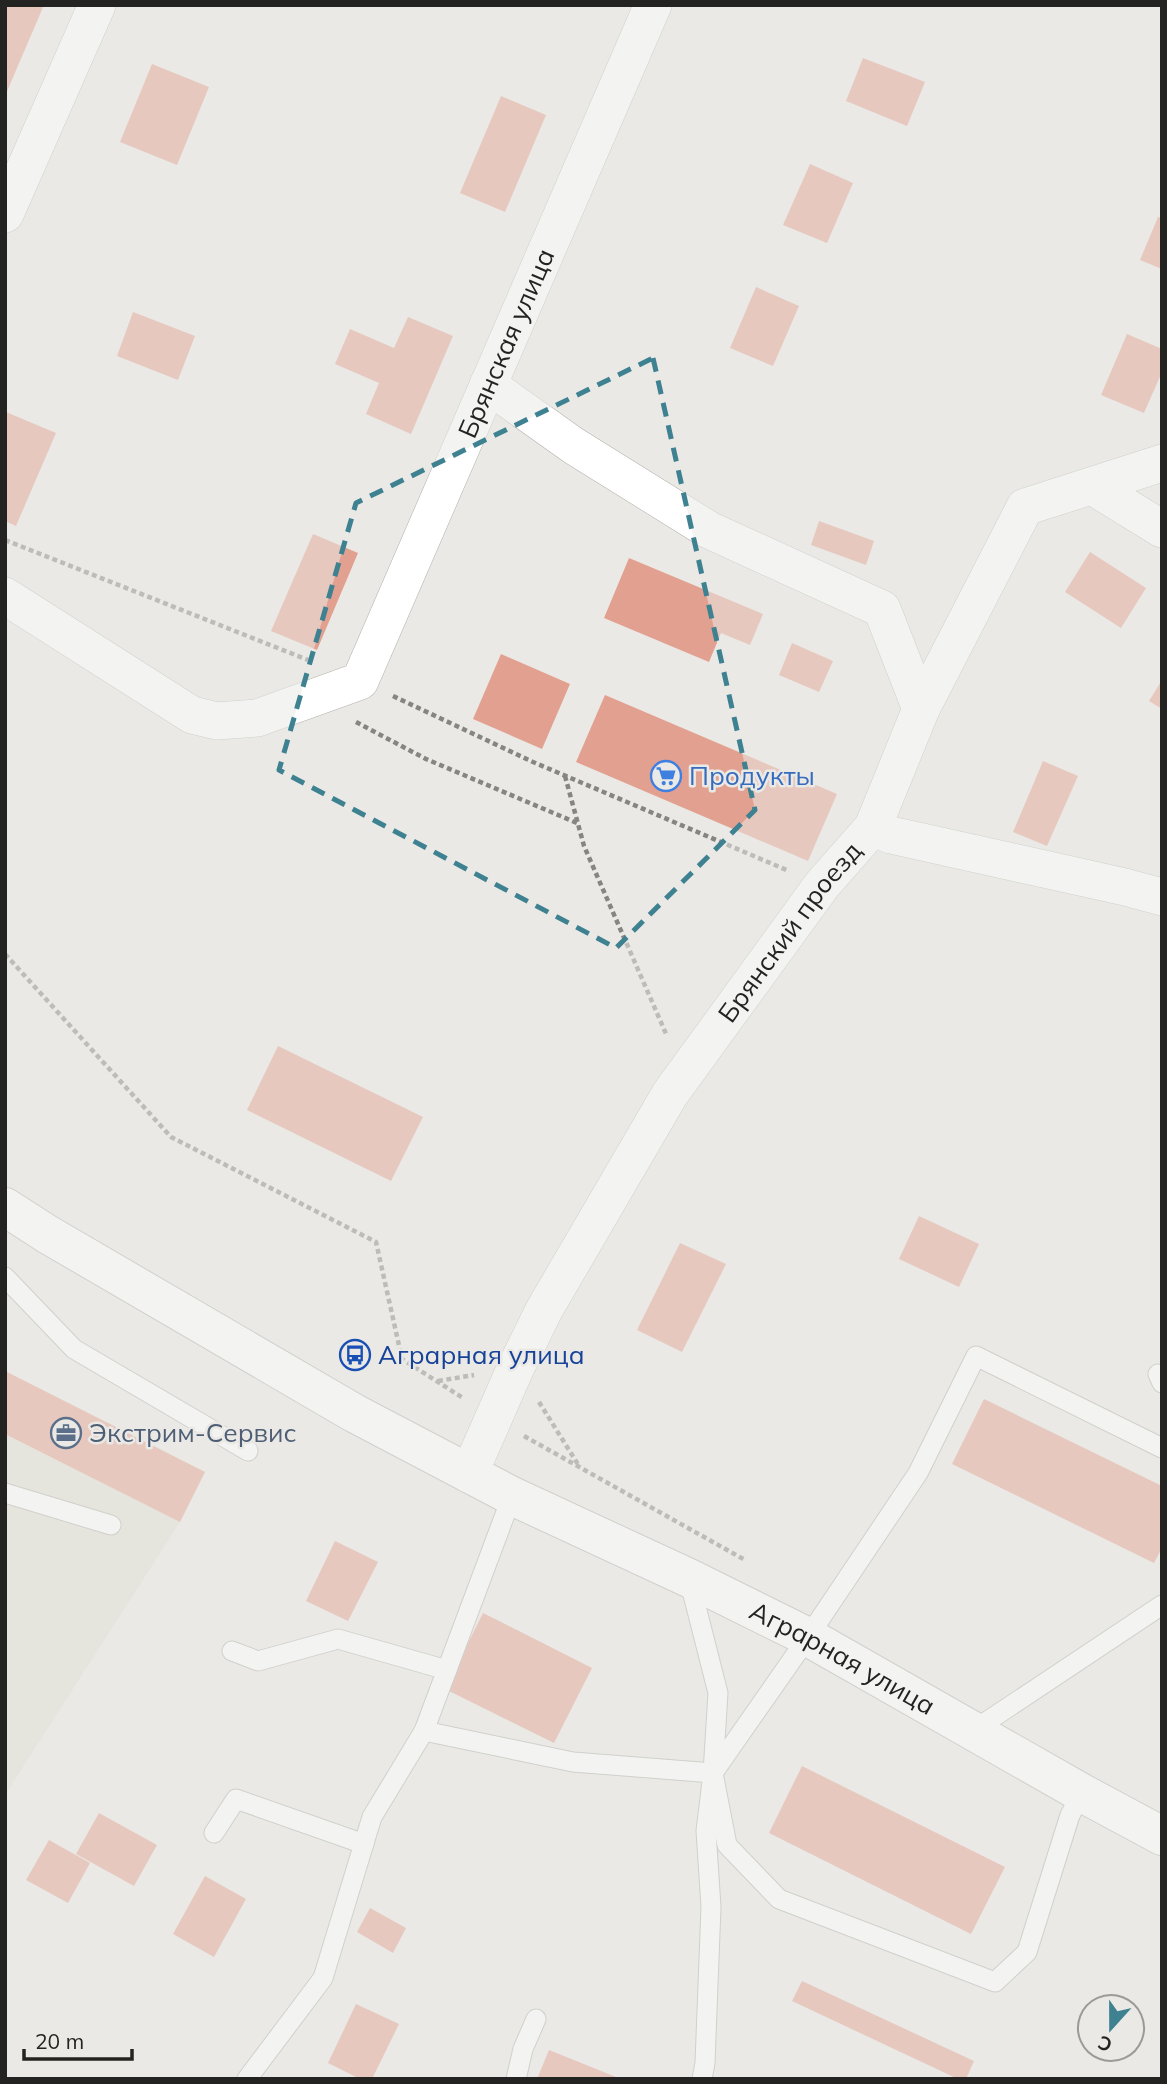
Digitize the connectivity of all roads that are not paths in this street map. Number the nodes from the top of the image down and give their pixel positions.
1 (97, 5) edge
2 (653, 5) edge
3 (5, 214) edge
4 (488, 385) junction
5 (1162, 463) edge
6 (1092, 486) junction
7 (1162, 529) edge
8 (5, 596) edge
9 (921, 709) junction
10 (873, 827) junction
11 (1162, 897) edge
12 (5, 1207) edge
13 (5, 1277) edge
14 (1162, 1448) edge
15 (248, 1451) dead end
16 (469, 1475) junction
17 (5, 1493) edge
18 (512, 1496) junction
19 (111, 1525) dead end
20 (689, 1578) junction
21 (1162, 1605) edge
22 (808, 1637) junction
23 (232, 1651) dead end
24 (447, 1670) junction
25 (974, 1730) junction
26 (424, 1731) junction
27 (713, 1773) junction
28 (1082, 1793) junction
29 (214, 1833) dead end
30 (1162, 1836) edge
31 (364, 1844) junction
32 (536, 2019) dead end
33 (247, 2079) edge
34 (516, 2079) edge
35 (702, 2079) edge

1 - 3 street
2 - 4 street, Брянская улица
4 - 8 street, Брянская улица
4 - 9 street
5 - 6 street, Брянский проезд
6 - 7 street
6 - 9 street, Брянский проезд
9 - 10 street, Брянский проезд
10 - 11 street
10 - 16 street, Брянский проезд
12 - 16 street, Аграрная улица
13 - 15 lane
14 - 22 lane
16 - 18 street, Аграрная улица
17 - 19 lane
18 - 20 street, Аграрная улица
18 - 24 lane
20 - 22 street, Аграрная улица
20 - 27 lane
21 - 25 lane
22 - 25 street, Аграрная улица
22 - 27 lane
23 - 24 lane
24 - 26 lane
25 - 28 street, Аграрная улица
26 - 27 lane
26 - 31 lane
27 - 28 lane
27 - 35 lane
28 - 30 street, Аграрная улица
29 - 31 lane
31 - 33 lane
32 - 34 lane

